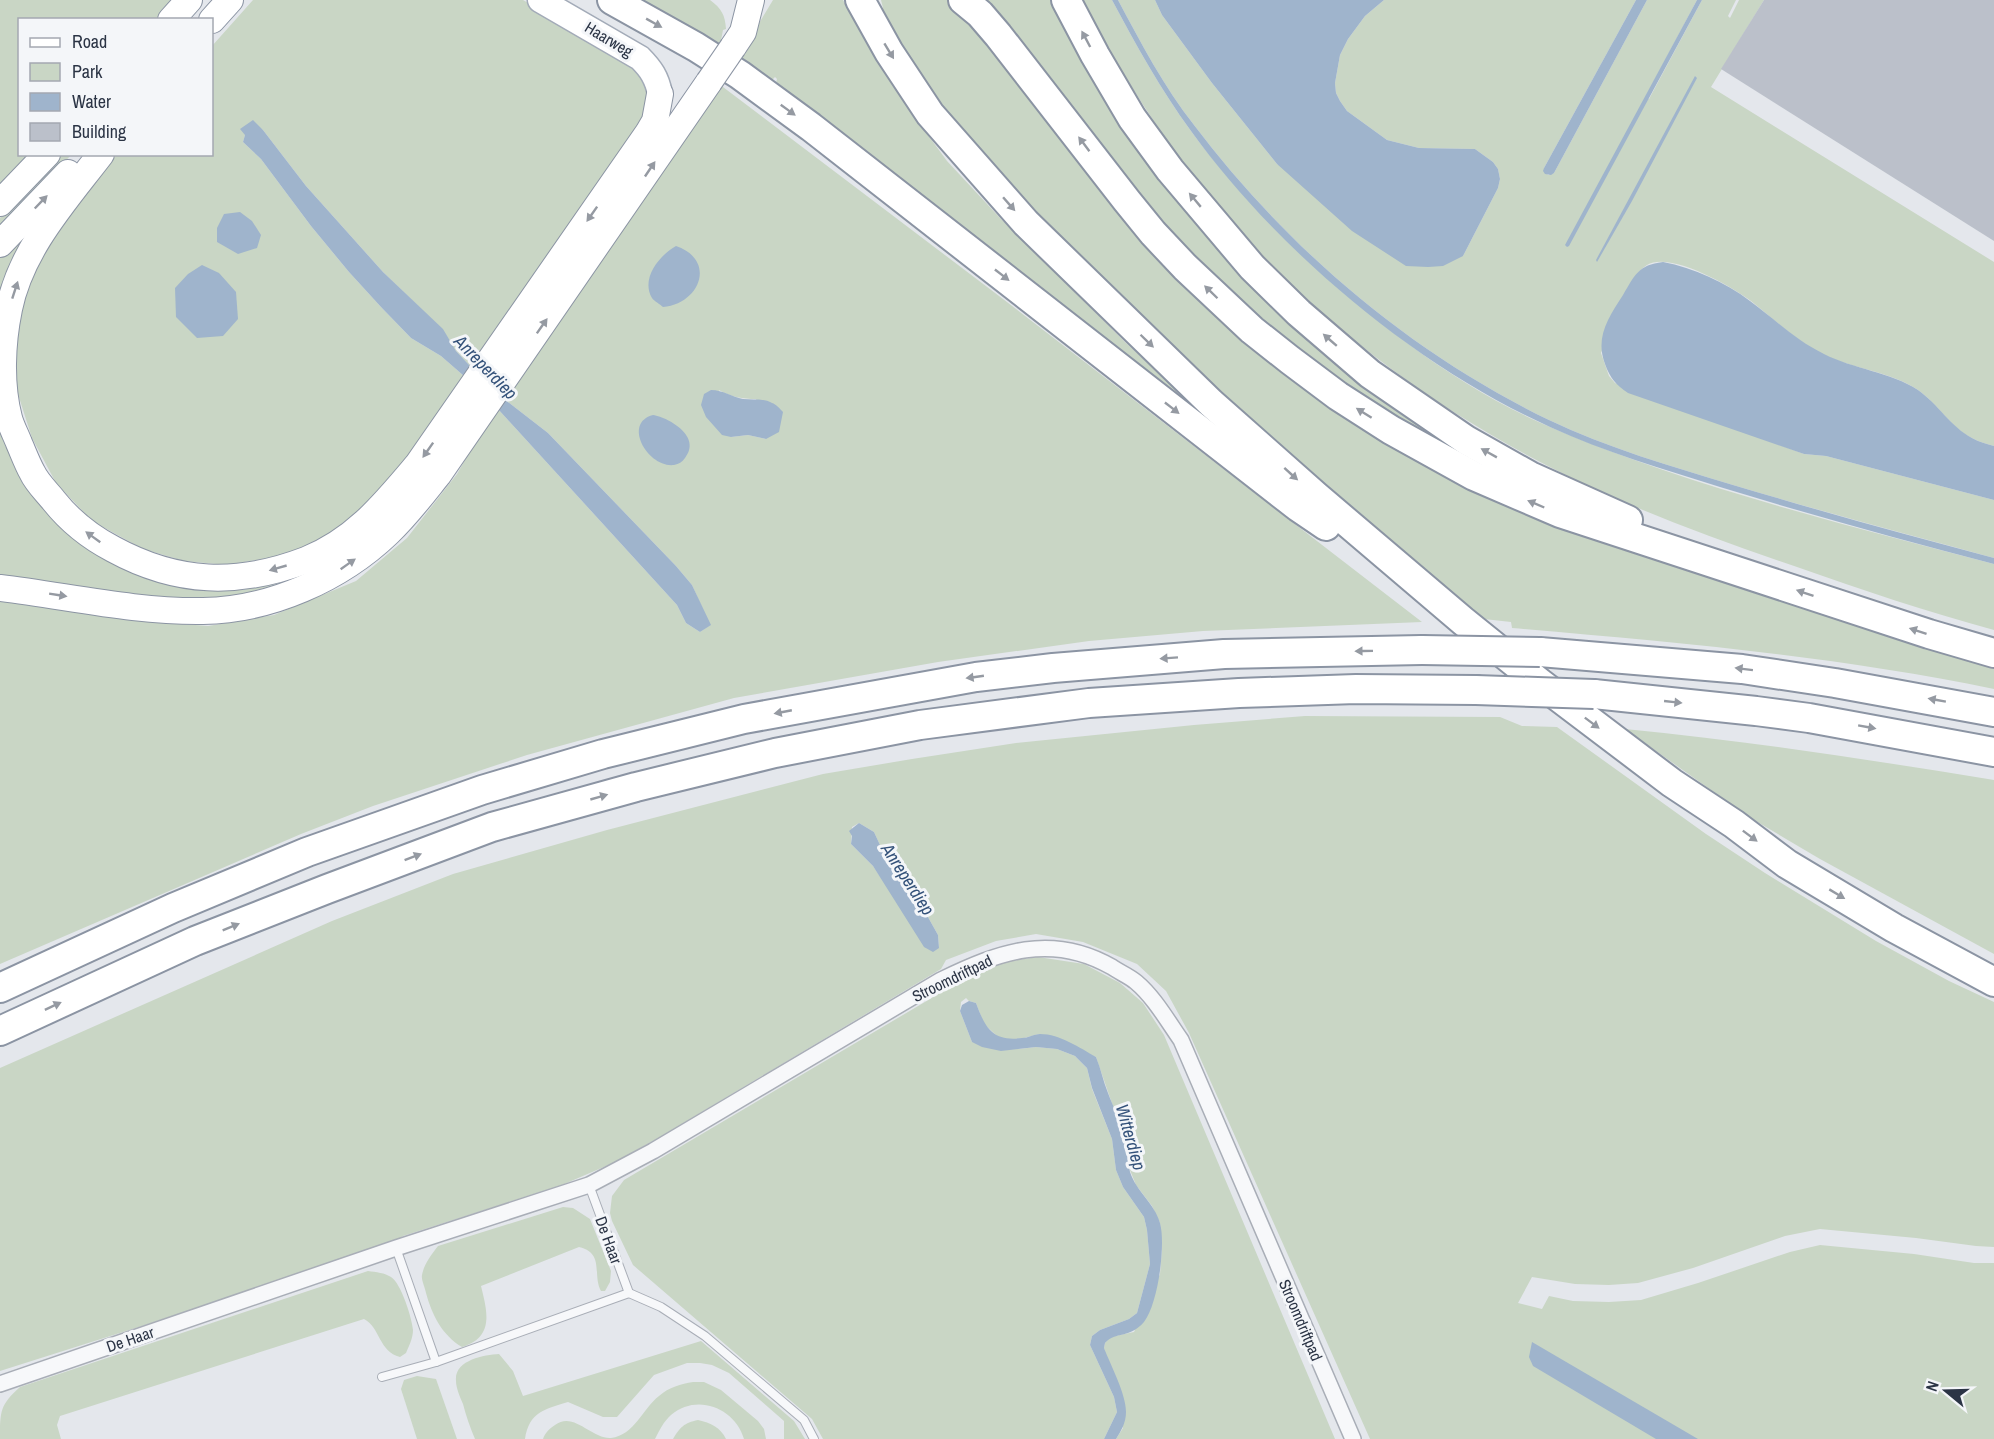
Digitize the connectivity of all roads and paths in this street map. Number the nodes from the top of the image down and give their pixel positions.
1 (189, 0) edge
2 (230, 0) edge
3 (540, 0) edge
4 (612, 0) edge
5 (751, 0) edge
6 (860, 0) edge
7 (963, 0) edge
8 (1066, 0) edge
9 (173, 18) edge
10 (213, 19) edge
11 (660, 94) joint
12 (45, 156) edge
13 (84, 156) edge
14 (99, 156) edge
15 (0, 203) edge
16 (0, 244) edge
17 (500, 366) junction
18 (469, 410) junction
19 (1745, 573) junction
20 (0, 588) edge
21 (1463, 621) junction
22 (1994, 653) edge
23 (1994, 712) edge
24 (1994, 752) edge
25 (1994, 982) edge
26 (0, 988) edge
27 (0, 1031) edge
28 (589, 1185) junction
29 (396, 1248) junction
30 (628, 1293) junction
31 (436, 1362) junction
32 (382, 1377) dead end
33 (0, 1384) edge
34 (814, 1439) edge
35 (1353, 1439) edge

1 - 9 highway
2 - 10 highway
3 - 11 main road, Haarweg
4 -> 21 highway
17 -> 5 highway, bridge
6 -> 21 highway
19 -> 7 highway
19 -> 8 highway
11 -> 17 highway
12 - 15 highway
16 -> 13 highway
18 -> 14 highway
17 - 18 highway
20 -> 18 highway
22 -> 19 highway
21 -> 25 highway
23 -> 26 highway, bridge
27 -> 24 highway, bridge
28 - 29 street, De Haar
28 - 30 lane, De Haar
28 - 35 street, Stroomdriftpad
29 - 31 lane
29 - 33 street, De Haar
30 - 31 lane
30 - 34 lane
31 - 32 lane

